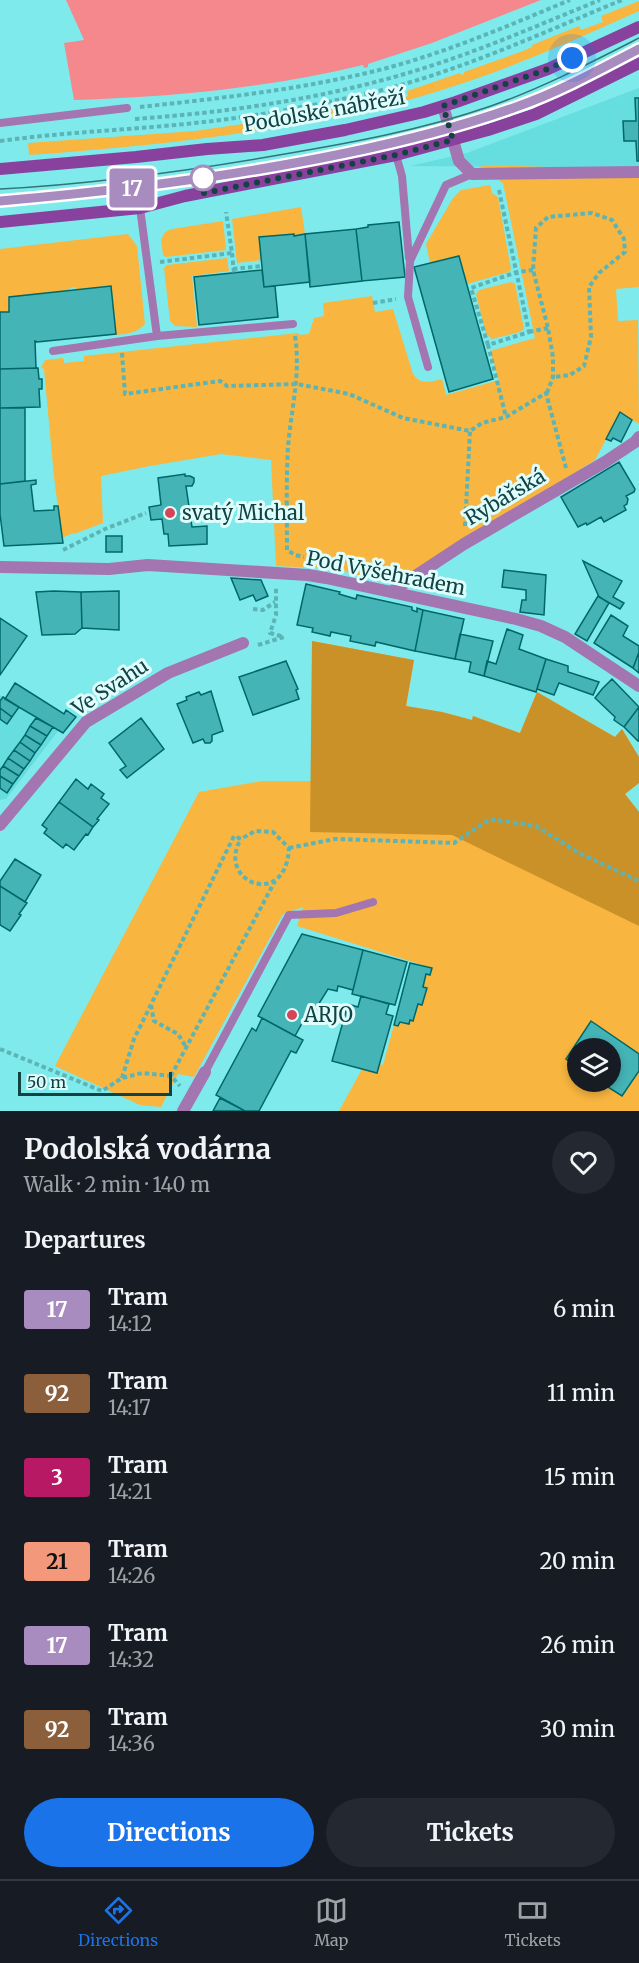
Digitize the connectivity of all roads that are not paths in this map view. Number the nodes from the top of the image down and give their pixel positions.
1 (639, 27) edge
2 (639, 63) edge
3 (443, 106) junction
4 (127, 108) road end
5 (0, 123) edge
6 (453, 140) junction
7 (396, 155) junction
8 (0, 169) edge
9 (639, 172) edge
10 (472, 174) junction
11 (140, 208) junction
12 (0, 222) edge
13 (410, 261) junction
14 (293, 324) dead end
15 (157, 336) junction
16 (53, 351) dead end
17 (428, 367) dead end
18 (639, 437) edge
19 (0, 567) edge
20 (391, 592) junction
21 (243, 643) road end
22 (639, 686) edge
23 (0, 825) edge
24 (373, 902) dead end
25 (205, 1072) joint
26 (183, 1111) edge

1 - 3 main road, Podolské nábřeží
2 - 6 main road
3 - 6 street
3 - 8 main road, Podolské nábřeží
4 - 5 lane
6 - 7 main road
6 - 10 street
7 - 11 main road
7 - 13 lane
9 - 10 street
10 - 13 lane
11 - 12 main road
11 - 15 lane
13 - 17 lane
14 - 15 lane
15 - 16 lane
18 - 20 street, Rybářská
19 - 20 street, Pod Vyšehradem
20 - 22 street, Pod Vyšehradem
21 - 23 street, Ve Svahu
24 - 25 lane
25 - 26 street

